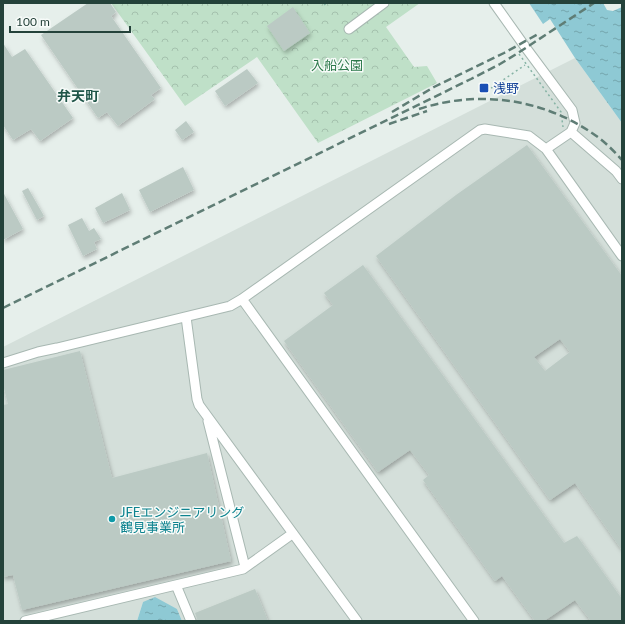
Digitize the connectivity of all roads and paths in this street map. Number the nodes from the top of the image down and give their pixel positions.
1 (327, 3) edge
2 (384, 3) edge
3 (494, 3) edge
4 (324, 5) dead end
5 (349, 29) dead end
6 (518, 53) dead end
7 (526, 65) junction
8 (487, 91) dead end
9 (567, 131) junction
10 (546, 149) junction
11 (622, 179) edge
12 (622, 256) edge
13 (242, 299) junction
14 (186, 317) junction
15 (3, 363) edge
16 (206, 416) junction
17 (292, 534) junction
18 (245, 567) junction
19 (176, 585) junction
20 (25, 621) edge
21 (191, 621) edge
22 (357, 621) edge
23 (474, 621) edge

1 - 4 path
2 - 5 street
3 - 9 street
6 - 7 path
7 - 8 path
7 - 9 path
9 - 10 street
9 - 11 street
10 - 12 street
10 - 13 street
13 - 14 street
13 - 23 street
14 - 15 street
14 - 16 street
16 - 17 street
16 - 18 street
17 - 18 street
17 - 22 street
18 - 19 street
19 - 20 street
19 - 21 street

